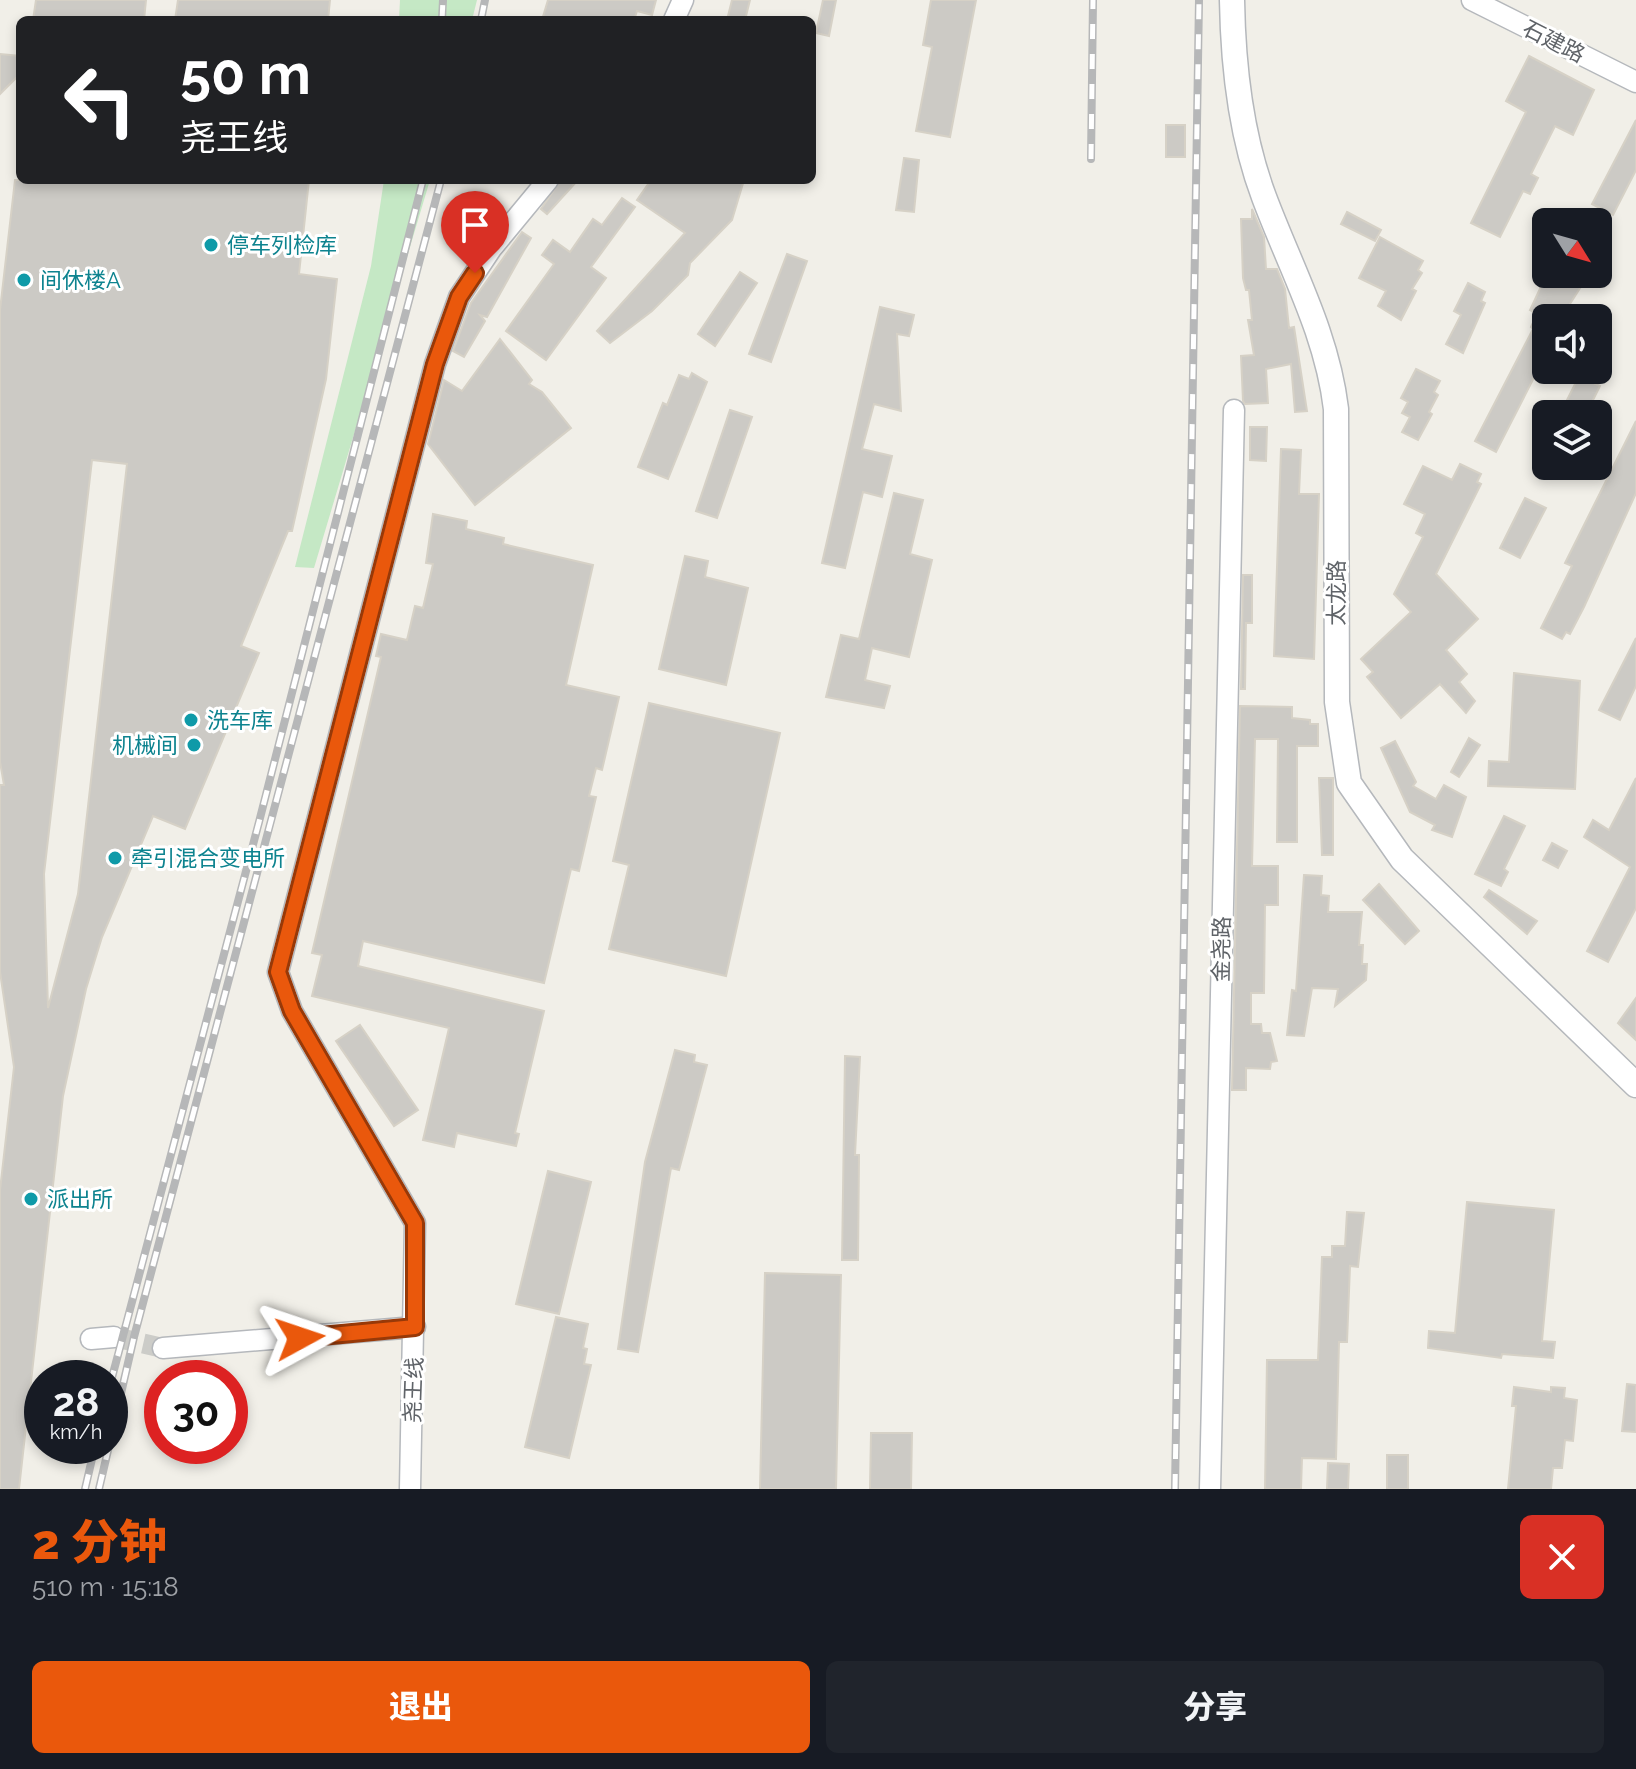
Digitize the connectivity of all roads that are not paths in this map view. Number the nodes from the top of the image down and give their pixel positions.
1 (1232, 0) edge
2 (1472, 0) edge
3 (1636, 82) edge
4 (545, 184) edge
5 (1234, 410) dead end
6 (1636, 1085) edge
7 (415, 1327) junction
8 (114, 1337) tunnel mouth
9 (91, 1339) dead end
10 (163, 1348) tunnel mouth
11 (410, 1489) edge
12 (1210, 1489) edge

1 - 6 street, 太龙路
2 - 3 street, 石建路
4 - 7 street, 尧王线
5 - 12 street, 金尧路
7 - 10 street
7 - 11 street, 尧王线
8 - 9 street

